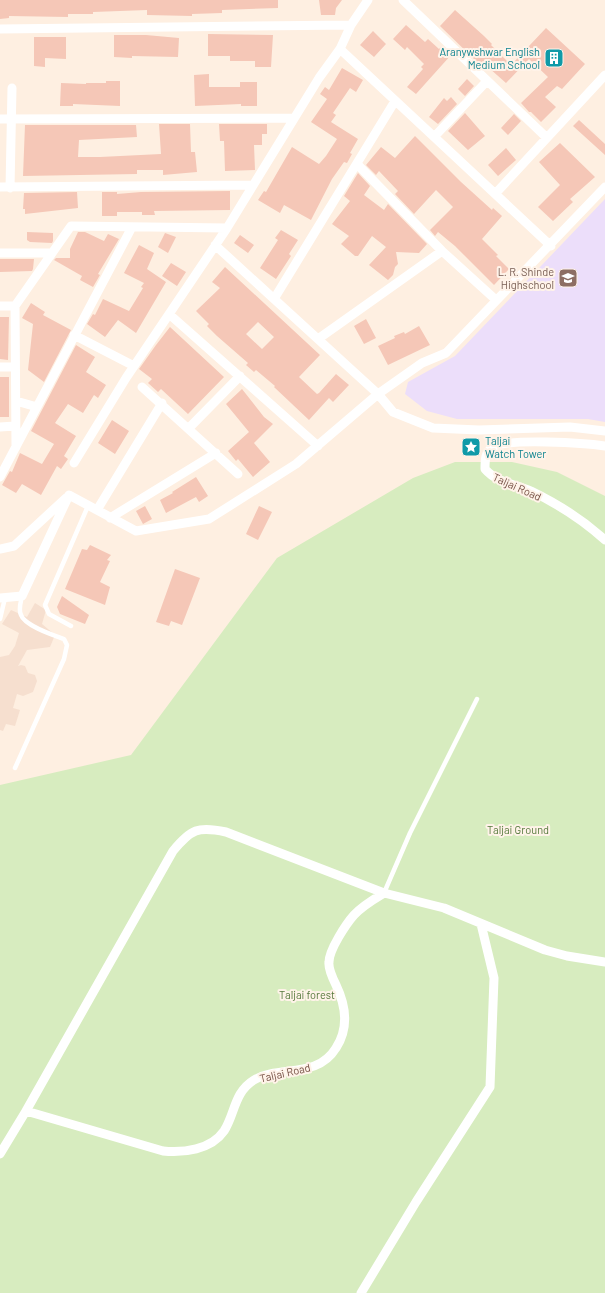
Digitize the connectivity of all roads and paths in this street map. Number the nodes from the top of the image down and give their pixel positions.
1 (368, 0) edge
2 (403, 0) edge
3 (351, 25) junction
4 (0, 29) edge
5 (340, 49) junction
6 (605, 75) edge
7 (487, 81) junction
8 (12, 88) dead end
9 (395, 100) junction
10 (0, 118) edge
11 (11, 118) junction
12 (294, 118) junction
13 (434, 137) junction
14 (547, 138) junction
15 (357, 164) junction
16 (252, 185) junction
17 (0, 187) edge
18 (605, 187) edge
19 (10, 188) junction
20 (495, 194) junction
21 (132, 226) junction
22 (227, 228) junction
23 (215, 245) junction
24 (551, 246) junction
25 (442, 251) junction
26 (0, 253) edge
27 (52, 253) junction
28 (274, 299) junction
29 (496, 300) junction
30 (0, 306) edge
31 (15, 306) junction
32 (169, 314) junction
33 (74, 335) junction
34 (318, 340) junction
35 (134, 366) junction
36 (0, 367) edge
37 (15, 367) junction
38 (240, 376) junction
39 (142, 387) dead end
40 (378, 394) junction
41 (16, 401) junction
42 (162, 403) junction
43 (37, 407) junction
44 (15, 426) junction
45 (0, 427) edge
46 (189, 428) junction
47 (605, 431) edge
48 (318, 446) junction
49 (605, 446) edge
50 (16, 447) junction
51 (216, 453) junction
52 (74, 463) dead end
53 (238, 474) dead end
54 (0, 477) edge
55 (69, 495) junction
56 (92, 508) junction
57 (110, 518) junction
58 (605, 540) edge
59 (0, 549) edge
60 (22, 596) junction
61 (3, 598) edge
62 (0, 619) edge
63 (71, 626) dead end
64 (477, 699) dead end
65 (15, 768) dead end
66 (384, 892) junction
67 (481, 924) junction
68 (605, 962) edge
69 (26, 1111) junction
70 (0, 1154) edge
71 (361, 1293) edge

1 - 3 street
2 - 7 street
3 - 4 street
3 - 5 street
5 - 9 street
5 - 12 street
6 - 14 street
7 - 13 street
7 - 14 street
8 - 11 street
9 - 13 street
9 - 15 street
10 - 11 street
11 - 12 street
11 - 19 street
12 - 16 street
13 - 20 street
14 - 20 street
15 - 25 street
15 - 28 street
16 - 19 street
16 - 22 street
17 - 19 street
18 - 24 street
20 - 24 street
21 - 22 street
21 - 27 street
21 - 33 street
22 - 23 street
23 - 28 street
23 - 32 street
24 - 29 street
25 - 29 street
25 - 34 street
26 - 27 street
27 - 31 street
28 - 34 street
29 - 40 street
30 - 31 street
31 - 37 street
32 - 35 street
32 - 38 street
33 - 35 street
33 - 43 street
34 - 40 street
35 - 52 street
36 - 37 street
37 - 41 street
38 - 46 street
38 - 48 street
39 - 42 street
40 - 47 street
40 - 48 street
41 - 43 street
41 - 44 street
42 - 46 street
42 - 56 street
43 - 50 street
44 - 45 street
44 - 50 street
46 - 51 street
48 - 57 street
49 - 58 street, Taljai Road
50 - 54 street
51 - 53 street
51 - 57 street
55 - 56 street
55 - 59 street
55 - 60 street
56 - 57 street
56 - 63 lane
60 - 61 street
60 - 65 lane
61 - 62 lane
64 - 66 lane
66 - 67 street
66 - 69 street
66 - 69 street, Taljai Road
67 - 68 street
67 - 71 street
69 - 70 street

